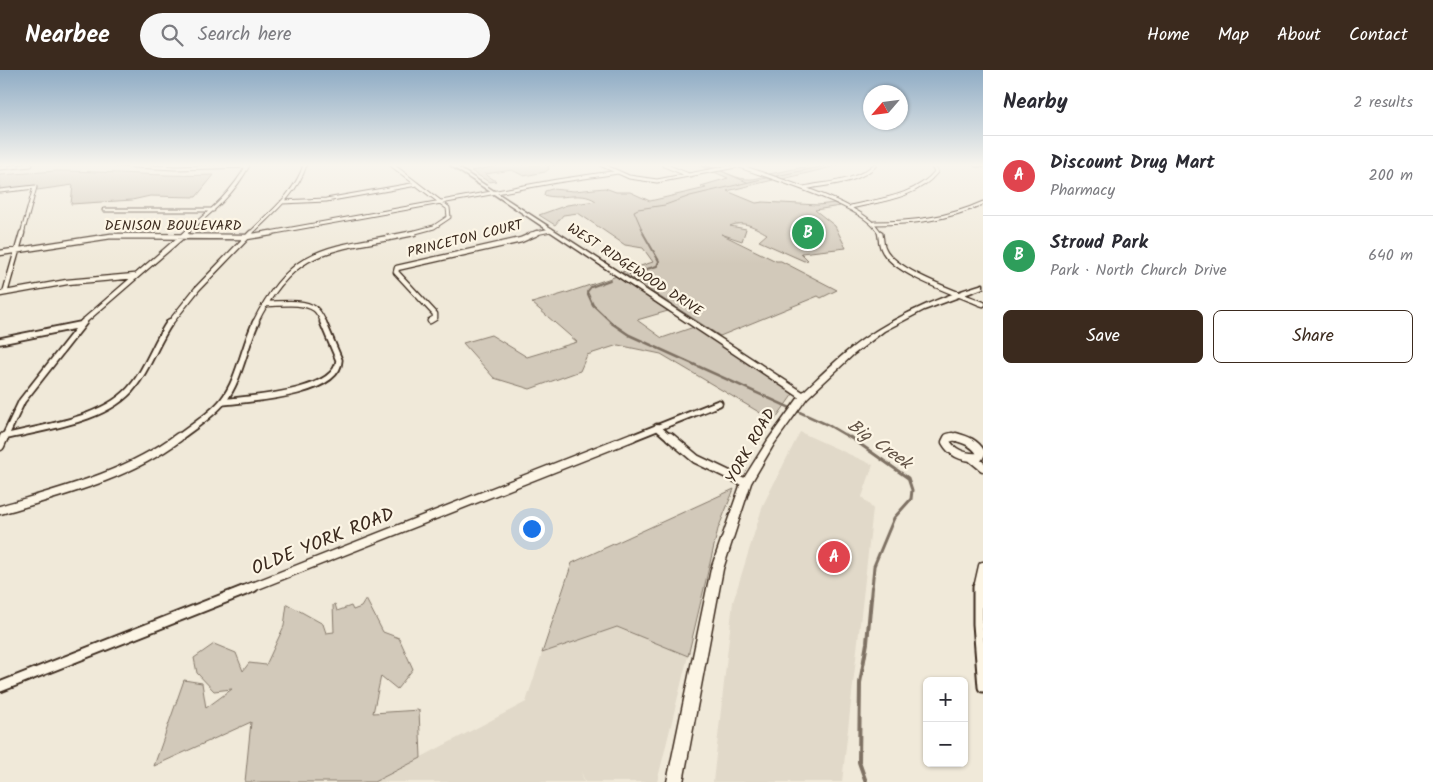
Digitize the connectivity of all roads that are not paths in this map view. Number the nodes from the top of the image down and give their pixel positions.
1 (32, 198) edge
2 (226, 198) edge
3 (285, 198) edge
4 (336, 198) edge
5 (436, 198) edge
6 (461, 198) edge
7 (503, 198) edge
8 (828, 198) edge
9 (883, 198) edge
10 (282, 202) junction
11 (441, 202) junction
12 (983, 203) edge
13 (851, 207) junction
14 (104, 210) dead end
15 (213, 210) junction
16 (874, 223) junction
17 (551, 230) junction
18 (183, 237) junction
19 (247, 237) junction
20 (18, 250) junction
21 (0, 253) edge
22 (135, 276) junction
23 (983, 286) edge
24 (3, 294) edge
25 (960, 294) junction
26 (266, 304) junction
27 (983, 304) edge
28 (430, 321) dead end
29 (80, 326) junction
30 (0, 341) edge
31 (804, 396) junction
32 (222, 402) junction
33 (719, 403) dead end
34 (657, 427) junction
35 (4, 437) junction
36 (0, 446) edge
37 (972, 458) junction
38 (983, 467) edge
39 (746, 483) junction
40 (0, 510) edge
41 (983, 566) edge
42 (980, 600) edge
43 (0, 687) edge
44 (983, 687) edge
45 (675, 782) edge

1 - 20 street
2 - 15 street
3 - 10 street
4 - 10 street
5 - 11 street
6 - 11 street, DENISON BOULEVARD
7 - 17 main road, WEST RIDGEWOOD DRIVE
8 - 13 street
9 - 13 street
10 - 19 street
11 - 19 street, DENISON BOULEVARD
11 - 26 street
12 - 16 street
13 - 16 street
14 - 15 street
15 - 18 street
16 - 25 street
17 - 28 street, PRINCETON COURT
17 - 31 main road, WEST RIDGEWOOD DRIVE
18 - 19 street, DENISON BOULEVARD
18 - 20 street, DENISON BOULEVARD
18 - 22 street
19 - 35 street
20 - 21 street, DENISON BOULEVARD
20 - 24 street
22 - 24 street
22 - 29 street
23 - 25 main road, YORK ROAD
25 - 27 street
25 - 31 main road, YORK ROAD
26 - 32 street
26 - 32 street
29 - 30 street
29 - 35 street
31 - 39 main road, YORK ROAD
32 - 40 street
33 - 34 street, OLDE YORK ROAD
34 - 39 street
34 - 43 street, OLDE YORK ROAD
35 - 36 street
37 - 37 street
37 - 38 street
39 - 45 main road, YORK ROAD
41 - 42 street
42 - 44 street

